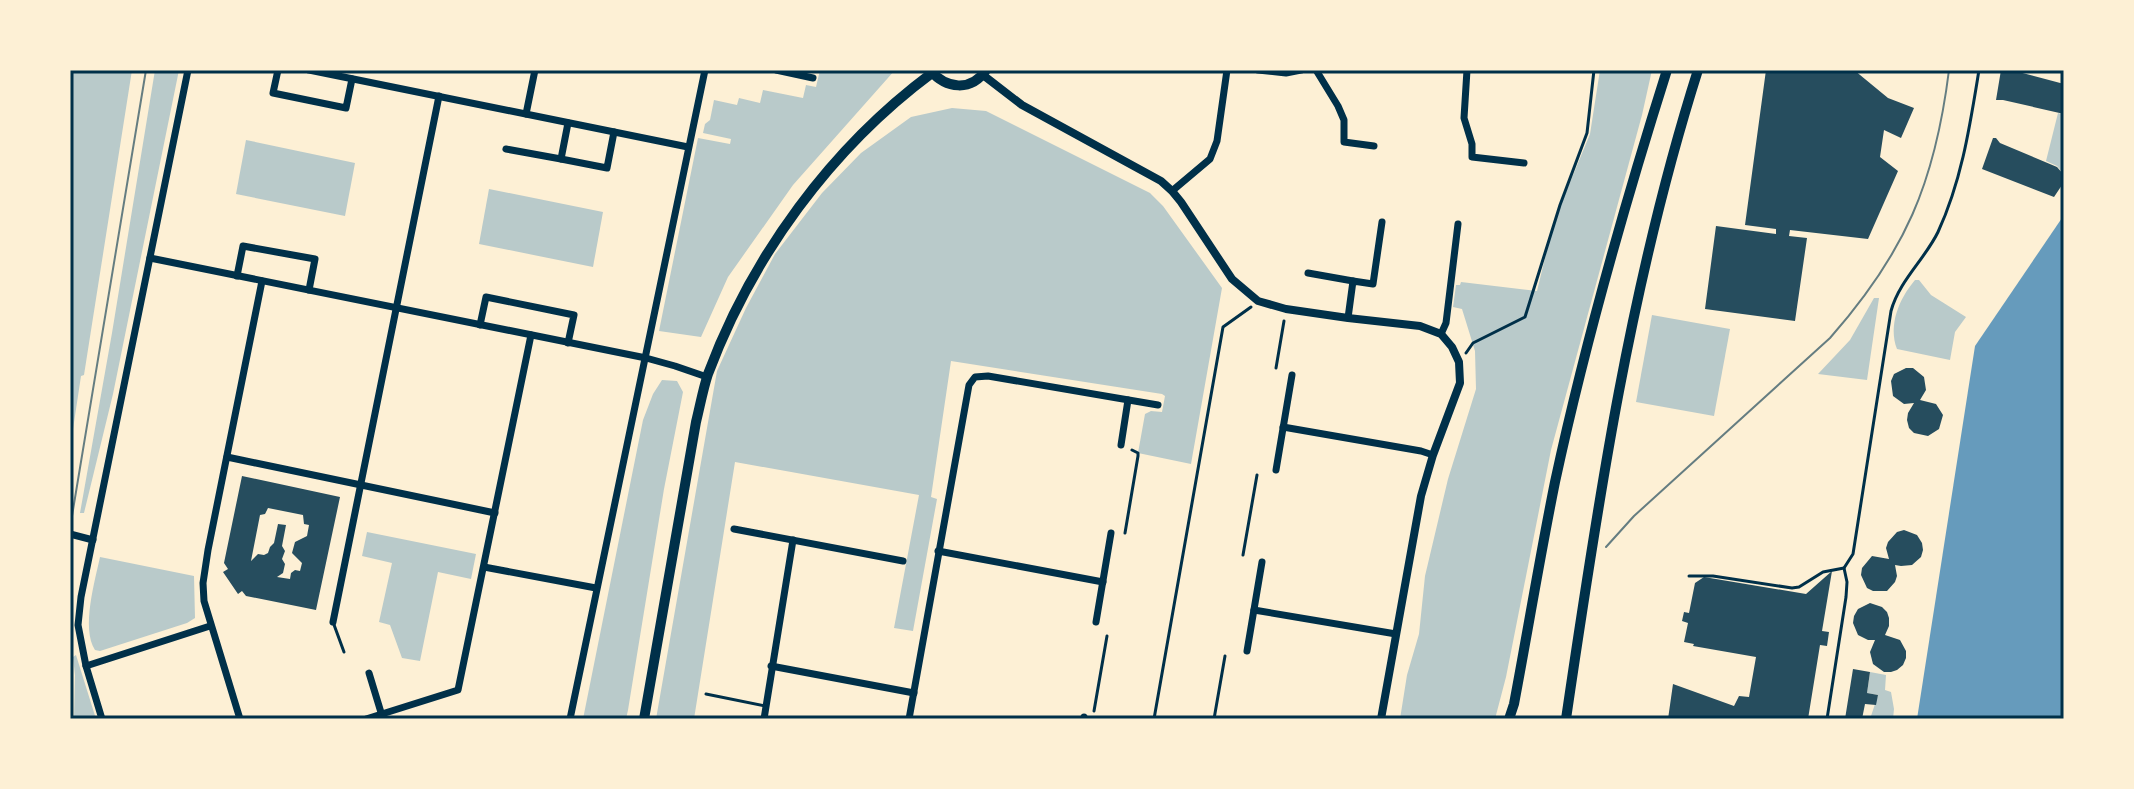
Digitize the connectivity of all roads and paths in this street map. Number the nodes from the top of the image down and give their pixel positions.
1 (188, 70) edge
2 (278, 70) edge
3 (309, 70) edge
4 (535, 70) edge
5 (705, 70) edge
6 (778, 70) edge
7 (1227, 70) edge
8 (1258, 70) edge
9 (1301, 70) edge
10 (1316, 70) edge
11 (1467, 70) edge
12 (1594, 70) edge
13 (1667, 70) edge
14 (1698, 70) edge
15 (1979, 70) edge
16 (931, 71) edge
17 (984, 73) edge
18 (813, 78) dead end
19 (352, 79) junction
20 (439, 96) junction
21 (526, 114) junction
22 (568, 123) junction
23 (614, 132) junction
24 (1374, 146) dead end
25 (688, 147) junction
26 (506, 149) dead end
27 (561, 159) junction
28 (1524, 163) dead end
29 (1172, 191) junction
30 (1382, 222) dead end
31 (1458, 224) dead end
32 (150, 258) junction
33 (1308, 273) dead end
34 (237, 276) junction
35 (262, 281) junction
36 (1353, 281) junction
37 (309, 290) junction
38 (1258, 301) junction
39 (396, 308) junction
40 (1348, 318) junction
41 (1284, 320) dead end
42 (480, 325) junction
43 (1441, 334) junction
44 (531, 335) junction
45 (568, 343) junction
46 (646, 358) junction
47 (1459, 362) junction
48 (1276, 368) dead end
49 (1292, 375) dead end
50 (707, 377) junction
51 (1128, 400) junction
52 (1158, 405) dead end
53 (1283, 427) junction
54 (1121, 445) joint
55 (1433, 455) junction
56 (227, 457) junction
57 (1276, 470) dead end
58 (1257, 475) dead end
59 (361, 484) junction
60 (495, 513) junction
61 (734, 529) dead end
62 (1111, 533) dead end
63 (1125, 533) dead end
64 (72, 535) edge
65 (93, 540) junction
66 (793, 540) junction
67 (938, 551) junction
68 (1243, 555) dead end
69 (903, 561) dead end
70 (1262, 562) dead end
71 (484, 567) junction
72 (1844, 568) junction
73 (1689, 576) dead end
74 (1103, 582) junction
75 (596, 588) junction
76 (1254, 610) junction
77 (333, 622) joint
78 (1096, 622) dead end
79 (210, 626) junction
80 (1396, 634) junction
81 (1107, 636) dead end
82 (1247, 651) dead end
83 (344, 652) dead end
84 (1225, 656) dead end
85 (86, 666) junction
86 (771, 666) junction
87 (369, 673) dead end
88 (914, 693) junction
89 (706, 694) dead end
90 (766, 706) junction
91 (1093, 715) dead end
92 (382, 716) edge
93 (102, 719) edge
94 (240, 719) edge
95 (366, 719) edge
96 (570, 719) edge
97 (644, 719) edge
98 (764, 719) edge
99 (909, 719) edge
100 (1154, 719) edge
101 (1214, 719) edge
102 (1381, 719) edge
103 (1509, 719) edge
104 (1566, 719) edge
105 (1827, 719) edge

1 - 32 street
2 - 19 street
3 - 19 street
4 - 21 street
5 - 25 street
6 - 18 street
7 - 29 street
8 - 9 street
10 - 24 street
11 - 28 street
12 - 47 path
13 - 103 main road
14 - 104 main road
15 - 72 lane
16 - 17 main road
16 - 50 main road
17 - 29 street
19 - 20 street
20 - 21 street
20 - 39 street
21 - 22 street
22 - 23 street
22 - 27 street
23 - 25 street
23 - 27 street
25 - 46 street
26 - 27 street
29 - 38 street
30 - 36 street
31 - 43 street
32 - 34 street
32 - 65 street
33 - 36 street
34 - 35 street
34 - 37 street
35 - 37 street
35 - 56 street
36 - 40 street
37 - 39 street
38 - 40 street
38 - 100 path
39 - 42 street
39 - 59 street
40 - 43 street
41 - 48 path
42 - 44 street
42 - 45 street
43 - 47 street
44 - 45 street
44 - 60 street
45 - 46 street
46 - 50 street
46 - 75 street
47 - 55 street
49 - 53 street
50 - 97 main road
51 - 52 street
51 - 54 street
51 - 67 street
53 - 55 street
53 - 57 street
54 - 63 path
55 - 80 street
56 - 59 street
56 - 79 street
58 - 68 path
59 - 60 street
59 - 77 street
60 - 71 street
61 - 66 street
62 - 74 street
64 - 65 street
65 - 85 street
66 - 69 street
66 - 86 street
67 - 74 street
67 - 88 street
70 - 76 street
71 - 75 street
71 - 92 street
72 - 73 lane
72 - 105 lane
74 - 78 street
75 - 96 street
76 - 80 street
76 - 82 street
77 - 83 lane
79 - 85 street
79 - 94 street
80 - 102 street
81 - 91 path
84 - 101 path
85 - 93 street
86 - 88 street
86 - 90 street
87 - 92 street
88 - 99 street
89 - 90 lane
90 - 98 street
92 - 95 street

